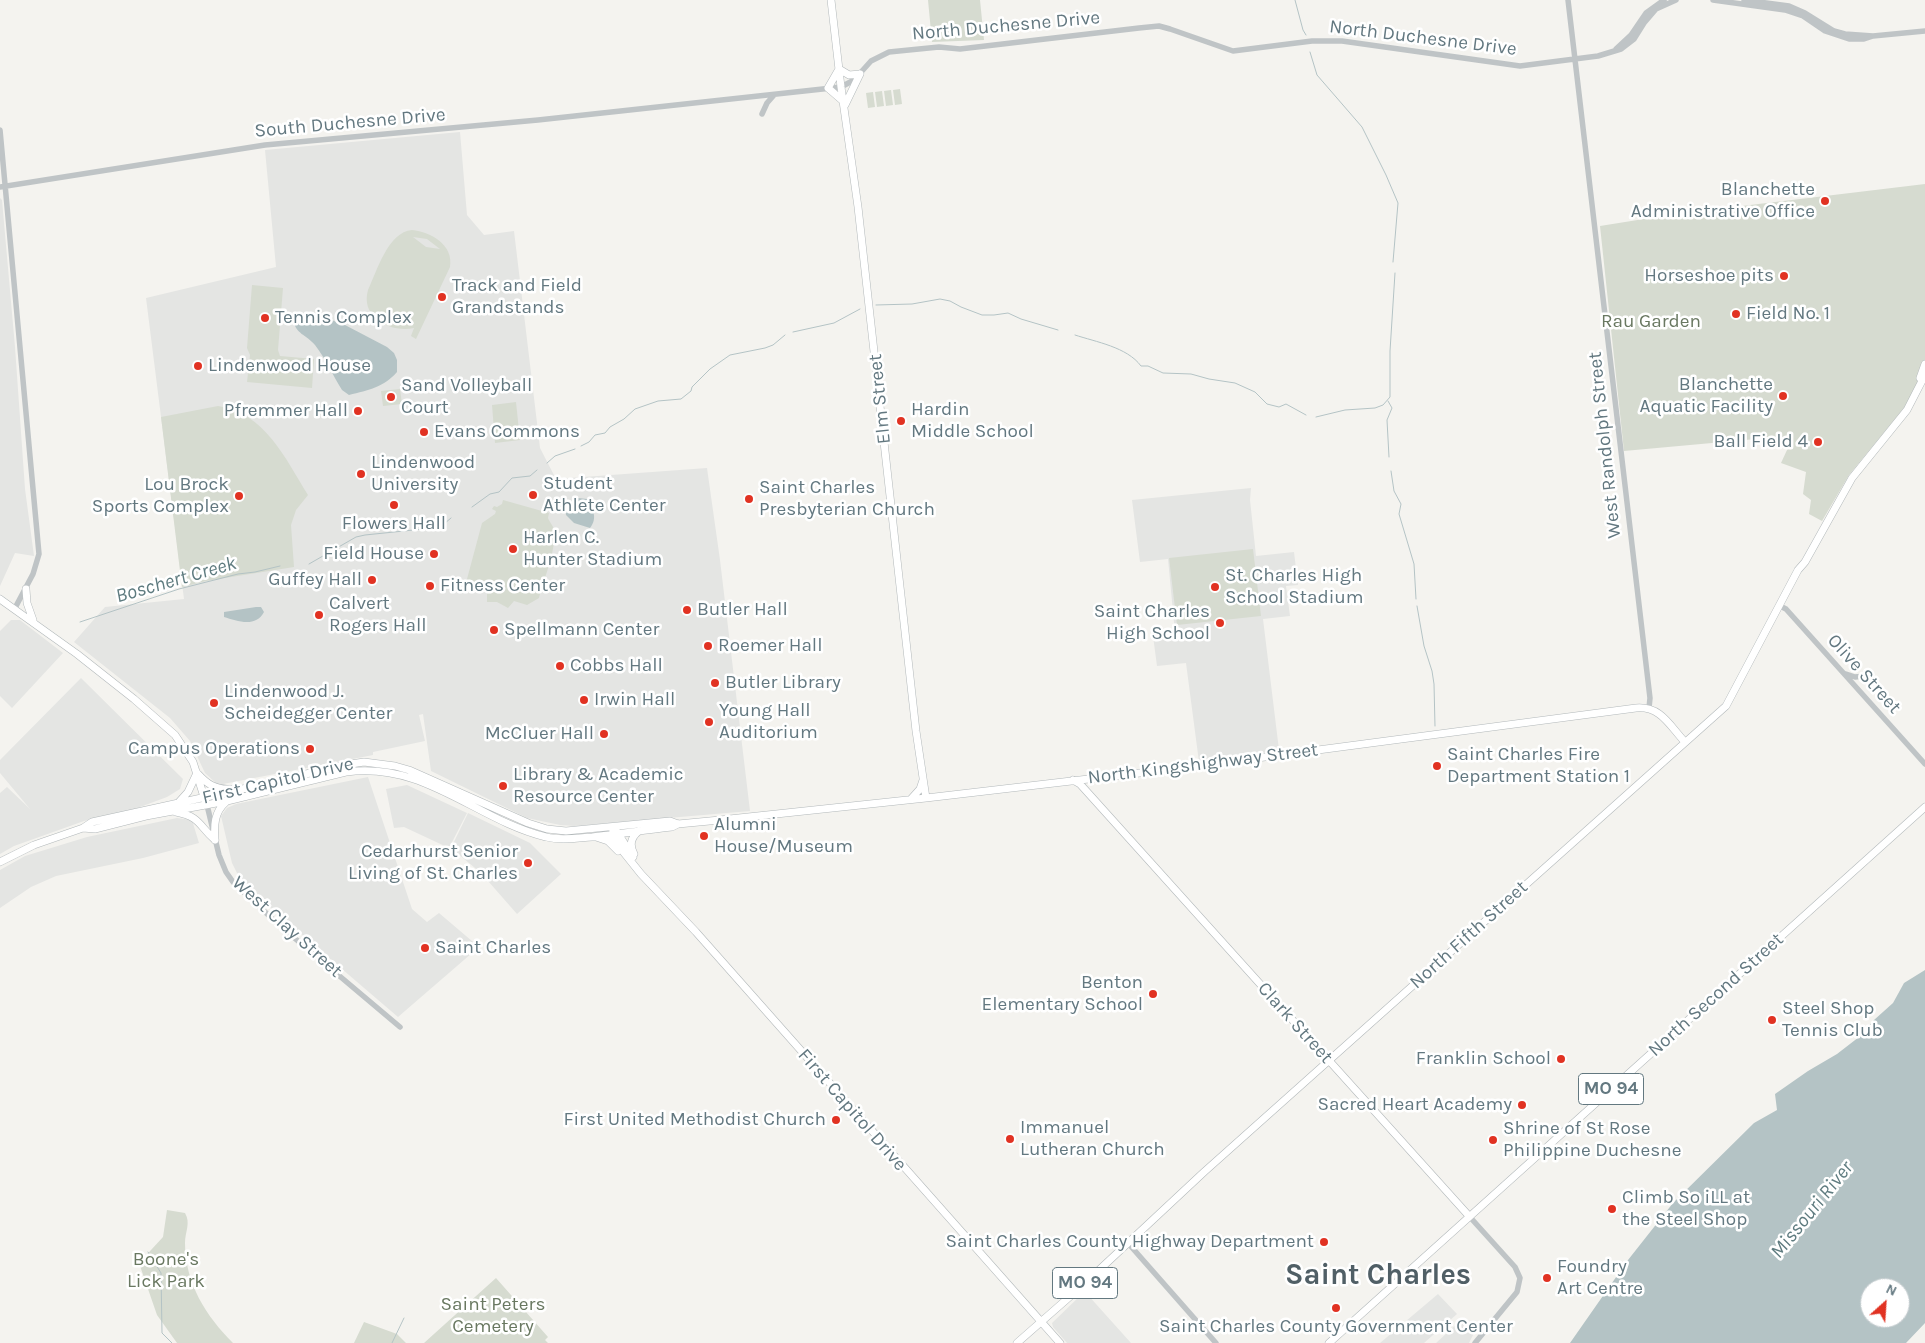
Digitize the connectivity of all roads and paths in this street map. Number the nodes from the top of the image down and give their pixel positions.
1 (831, 0) edge
2 (1568, 0) edge
3 (1664, 0) edge
4 (1676, 0) edge
5 (1713, 0) edge
6 (1744, 0) edge
7 (1925, 30) edge
8 (1874, 36) junction
9 (1616, 49) junction
10 (1575, 58) junction
11 (839, 69) junction
12 (860, 74) junction
13 (841, 87) junction
14 (828, 88) junction
15 (775, 94) junction
16 (704, 102) joint
17 (843, 104) junction
18 (762, 114) dead end
19 (0, 130) edge
20 (2, 186) edge
21 (1925, 364) edge
22 (1925, 375) edge
23 (1848, 481) junction
24 (26, 590) junction
25 (0, 599) edge
26 (1780, 606) junction
27 (15, 608) junction
28 (33, 621) junction
29 (1843, 673) junction
30 (1866, 676) dead end
31 (1649, 708) junction
32 (1685, 742) junction
33 (1925, 764) edge
34 (197, 772) junction
35 (923, 780) junction
36 (1073, 780) junction
37 (247, 788) junction
38 (926, 798) junction
39 (911, 800) junction
40 (227, 801) junction
41 (178, 802) junction
42 (206, 802) junction
43 (1925, 807) edge
44 (170, 812) junction
45 (678, 824) junction
46 (83, 828) junction
47 (641, 830) junction
48 (615, 832) junction
49 (593, 836) junction
50 (215, 840) junction
51 (0, 862) edge
52 (642, 872) junction
53 (400, 1027) dead end
54 (1329, 1061) junction
55 (1470, 1216) junction
56 (1128, 1242) junction
57 (1041, 1323) junction
58 (1017, 1343) edge
59 (1060, 1343) edge
60 (1216, 1343) edge
61 (1329, 1343) edge
62 (1475, 1343) edge

1 - 11 main road, Elm Street
2 - 10 street, West Randolph Street
3 - 9 street, North Duchesne Drive
4 - 9 street, North Duchesne Drive
5 - 8 street
6 - 8 street
7 - 8 street
9 - 10 street, North Duchesne Drive
10 - 12 street, North Duchesne Drive
10 - 31 street, West Randolph Street
11 - 12 main road
11 - 13 main road, Elm Street
11 - 14 main road
12 - 13 street, North Duchesne Drive
12 - 17 main road
13 - 14 street, North Duchesne Drive
13 - 17 main road, Elm Street
14 - 15 street, North Duchesne Drive
14 - 17 main road
15 - 16 street, North Duchesne Drive
15 - 18 street
16 - 20 street, South Duchesne Drive
17 - 35 main road, Elm Street
19 - 20 street
20 - 24 street
21 - 23 main road
22 - 23 main road
23 - 26 main road, North Fifth Street
24 - 27 street
24 - 28 main road
25 - 27 main road, West Clay Street
26 - 29 street, Olive Street
26 - 32 main road, North Fifth Street
27 - 28 main road, West Clay Street
28 - 34 main road, West Clay Street
29 - 30 street
29 - 33 street, Olive Street
31 - 32 main road
31 - 36 main road, North Kingshighway Street
32 - 54 main road, North Fifth Street
34 - 37 main road
34 - 41 main road
34 - 42 main road, West Clay Street
35 - 38 main road, Elm Street
35 - 39 main road
36 - 38 main road, North Kingshighway Street
36 - 54 main road, Clark Street
37 - 42 main road, First Capitol Drive
37 - 48 main road, First Capitol Drive
38 - 39 main road, North Kingshighway Street
39 - 45 main road, North Kingshighway Street
40 - 42 main road, First Capitol Drive
40 - 49 main road, First Capitol Drive
40 - 50 main road
41 - 42 main road, First Capitol Drive
41 - 46 main road, First Capitol Drive
42 - 44 main road, First Capitol Drive
42 - 50 street, West Clay Street
43 - 55 main road, North Second Street / MO 94
44 - 46 main road, First Capitol Drive
44 - 50 main road
45 - 47 main road
45 - 48 main road
46 - 51 main road, First Capitol Drive
47 - 48 main road
47 - 52 main road
48 - 49 main road, First Capitol Drive
48 - 52 main road, First Capitol Drive
49 - 52 main road
50 - 53 street, West Clay Street
52 - 57 main road, First Capitol Drive
54 - 55 main road, Clark Street
54 - 56 main road, North Fifth Street / MO 94
55 - 61 main road, North Second Street
55 - 62 street, Clark Street
56 - 57 main road, MO 94
56 - 60 street
57 - 58 main road
57 - 59 main road, First Capitol Drive

